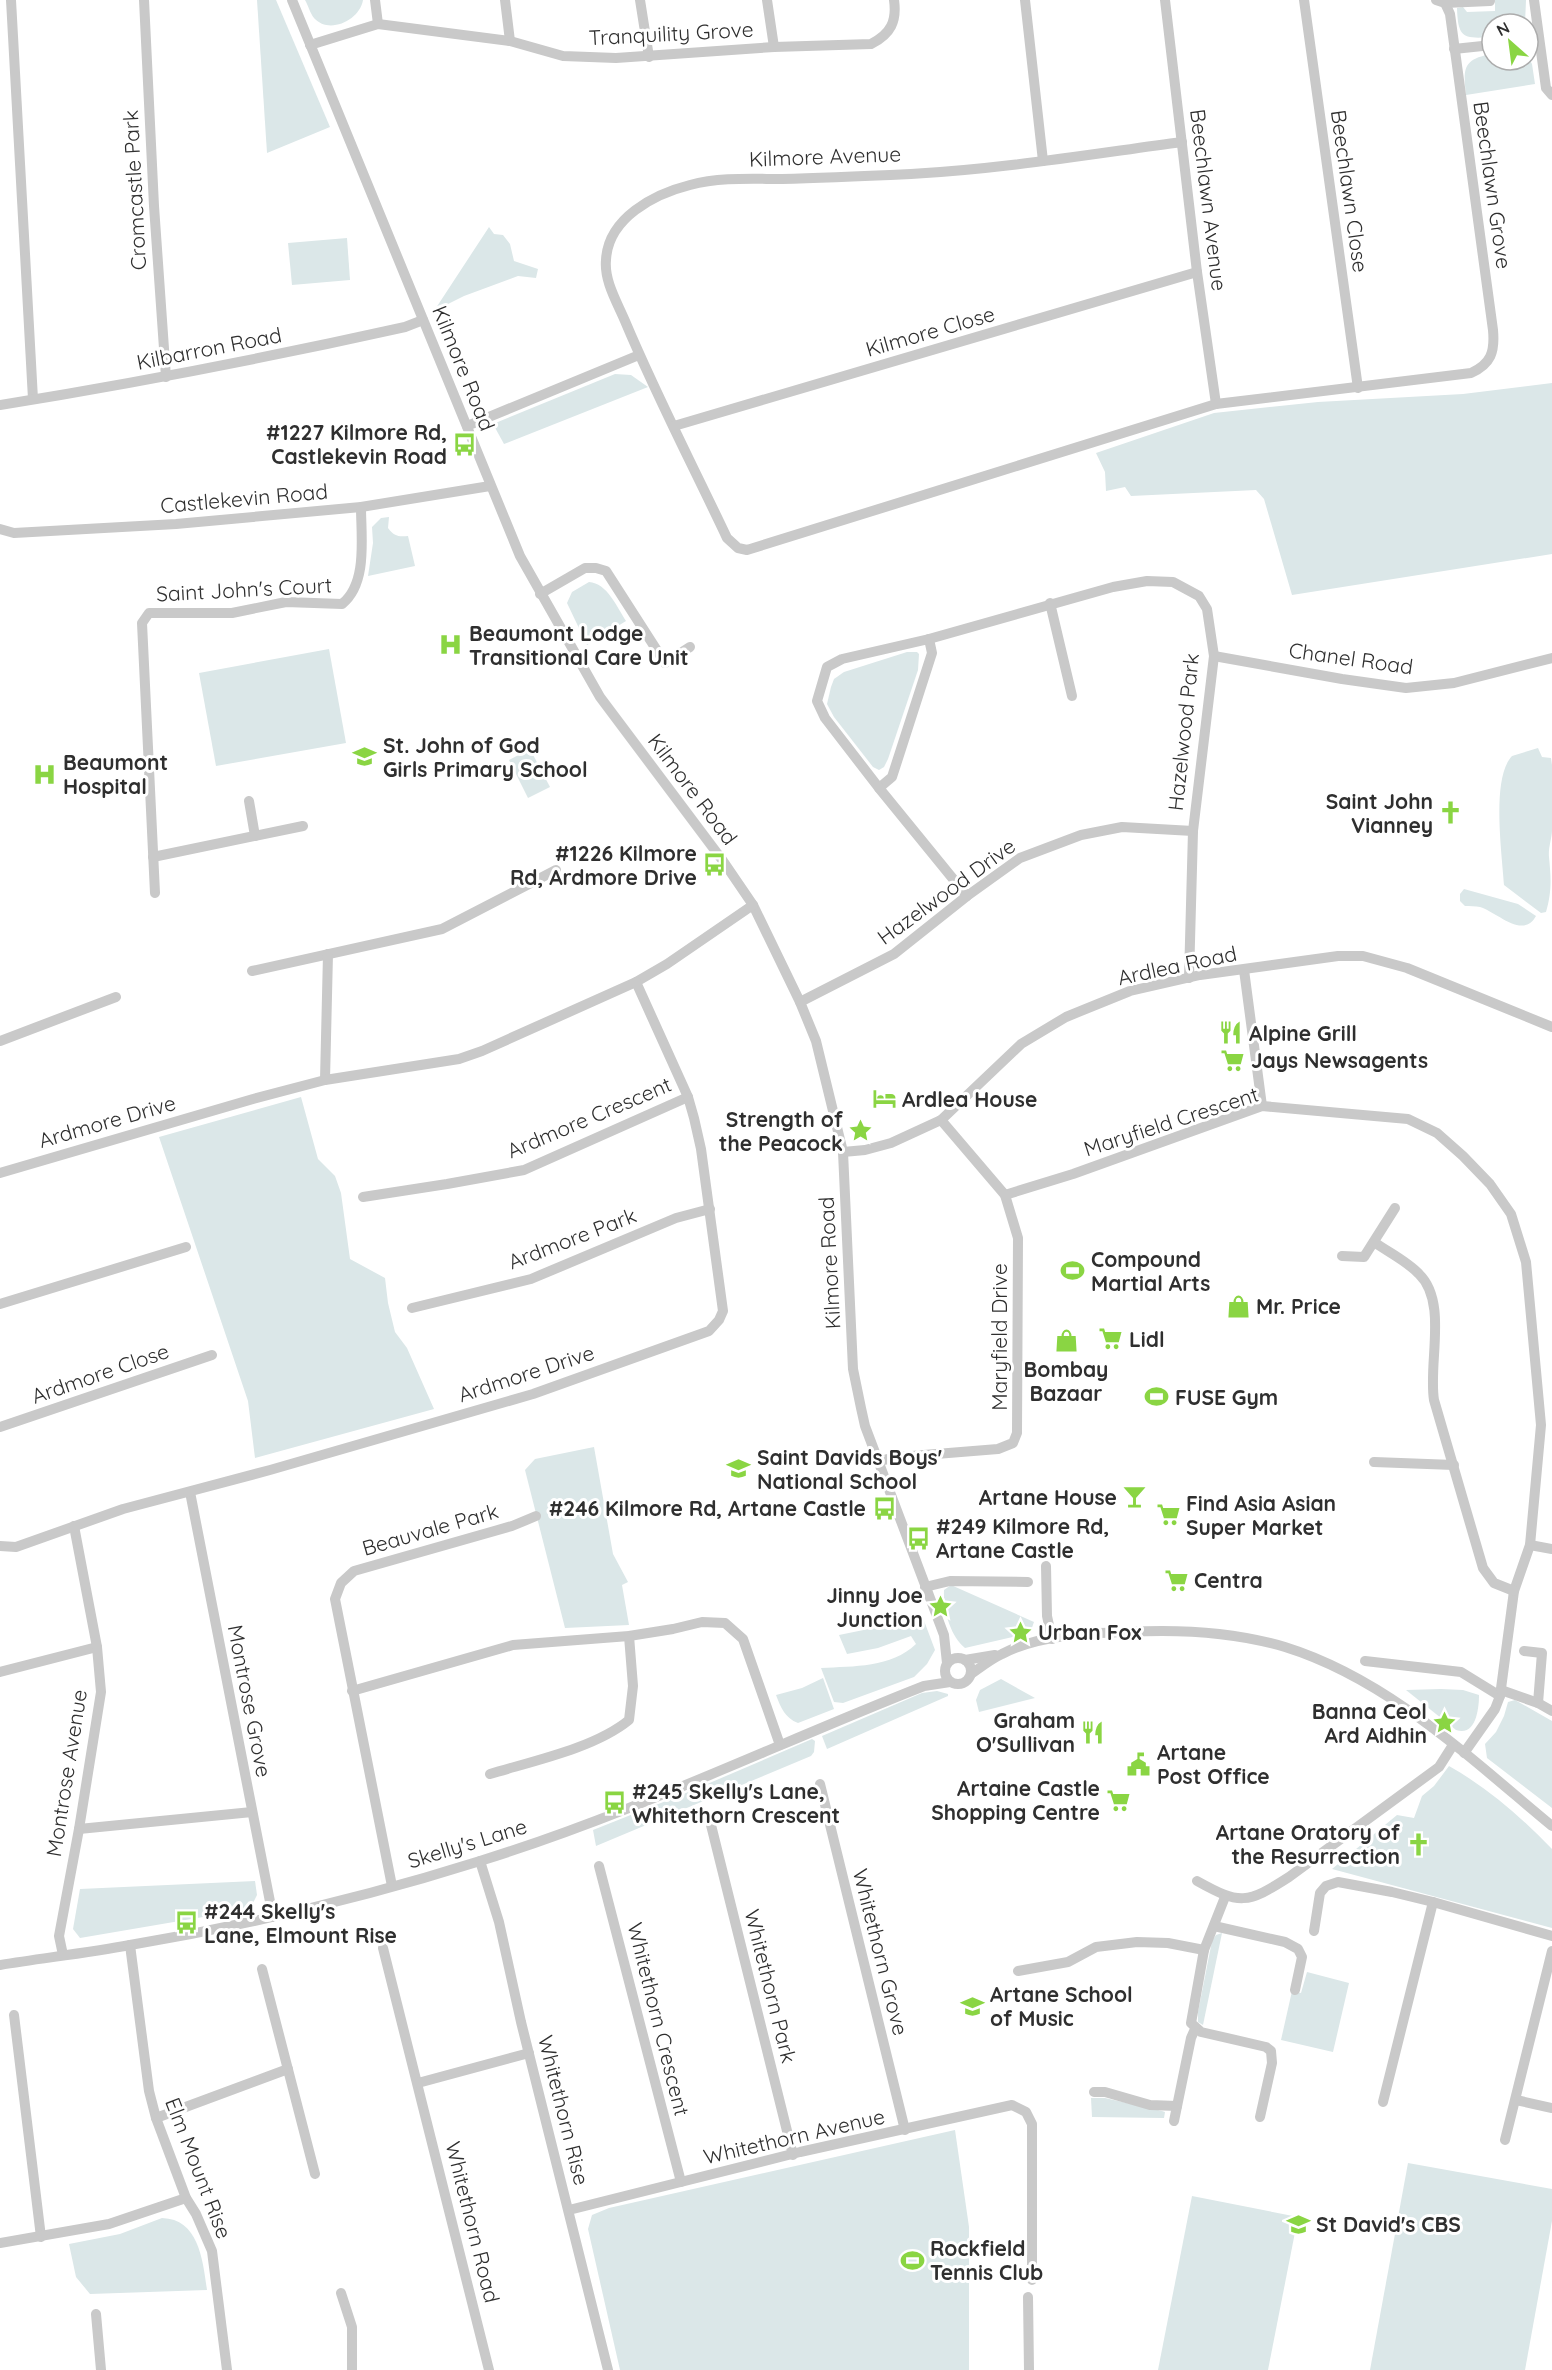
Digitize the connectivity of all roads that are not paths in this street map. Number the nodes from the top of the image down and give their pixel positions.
1 (11, 0) edge
2 (144, 0) edge
3 (292, 0) edge
4 (375, 0) edge
5 (505, 0) edge
6 (640, 0) edge
7 (767, 0) edge
8 (894, 0) edge
9 (1025, 0) edge
10 (1165, 0) edge
11 (1304, 0) edge
12 (1490, 1) edge
13 (1440, 2) edge
14 (378, 24) junction
15 (510, 41) junction
16 (310, 45) junction
17 (1480, 46) edge
18 (774, 47) junction
19 (1454, 49) junction
20 (649, 57) junction
21 (1540, 66) edge
22 (1552, 95) edge
23 (1182, 142) junction
24 (1043, 161) junction
25 (1197, 272) junction
26 (423, 320) junction
27 (639, 355) junction
28 (1481, 369) joint
29 (166, 377) junction
30 (1358, 388) junction
31 (33, 399) junction
32 (1216, 404) junction
33 (0, 405) edge
34 (467, 426) junction
35 (674, 426) junction
36 (490, 486) junction
37 (361, 507) junction
38 (0, 529) edge
39 (540, 594) junction
40 (1050, 603) junction
41 (929, 639) junction
42 (690, 646) dead end
43 (1214, 656) junction
44 (1552, 658) edge
45 (1072, 696) dead end
46 (879, 788) junction
47 (249, 801) dead end
48 (303, 826) dead end
49 (1193, 831) junction
50 (255, 836) junction
51 (153, 857) junction
52 (556, 870) dead end
53 (155, 893) dead end
54 (967, 896) junction
55 (753, 905) junction
56 (328, 954) junction
57 (1244, 970) junction
58 (252, 971) dead end
59 (1189, 978) junction
60 (636, 982) junction
61 (116, 997) dead end
62 (800, 1002) junction
63 (1552, 1027) edge
64 (0, 1041) edge
65 (325, 1080) junction
66 (688, 1096) junction
67 (1262, 1106) junction
68 (941, 1120) junction
69 (843, 1152) junction
70 (0, 1173) edge
71 (1005, 1195) junction
72 (363, 1197) dead end
73 (1395, 1208) dead end
74 (710, 1209) junction
75 (1374, 1242) junction
76 (186, 1247) dead end
77 (1342, 1256) dead end
78 (0, 1304) edge
79 (412, 1308) dead end
80 (212, 1355) dead end
81 (0, 1427) edge
82 (878, 1461) junction
83 (1374, 1462) dead end
84 (1454, 1465) junction
85 (190, 1492) junction
86 (536, 1515) dead end
87 (74, 1526) junction
88 (1530, 1545) junction
89 (0, 1546) edge
90 (1552, 1549) edge
91 (1046, 1566) dead end
92 (1028, 1582) dead end
93 (925, 1587) junction
94 (1514, 1591) junction
95 (944, 1635) junction
96 (629, 1636) junction
97 (1052, 1640) junction
98 (97, 1647) junction
99 (1524, 1651) dead end
100 (1002, 1654) junction
101 (964, 1659) junction
102 (1365, 1661) dead end
103 (946, 1665) junction
104 (0, 1672) edge
105 (971, 1674) junction
106 (950, 1682) junction
107 (924, 1686) junction
108 (352, 1691) junction
109 (1501, 1693) junction
110 (1538, 1703) junction
111 (1552, 1711) edge
112 (780, 1745) junction
113 (1453, 1745) junction
114 (1464, 1753) junction
115 (490, 1774) dead end
116 (820, 1784) dead end
117 (252, 1812) junction
118 (711, 1825) dead end
119 (1552, 1826) edge
120 (79, 1829) junction
121 (480, 1861) junction
122 (599, 1866) dead end
123 (1197, 1881) dead end
124 (392, 1886) junction
125 (1225, 1897) junction
126 (1433, 1902) junction
127 (273, 1917) junction
128 (1214, 1926) junction
129 (1314, 1931) dead end
130 (1552, 1936) edge
131 (130, 1945) junction
132 (384, 1948) dead end
133 (1204, 1950) junction
134 (1552, 1951) edge
135 (63, 1955) junction
136 (0, 1965) edge
137 (262, 1969) dead end
138 (1018, 1971) dead end
139 (1295, 1990) dead end
140 (14, 2014) dead end
141 (1195, 2029) junction
142 (529, 2053) junction
143 (288, 2069) junction
144 (418, 2083) junction
145 (1094, 2092) dead end
146 (1516, 2100) junction
147 (1383, 2102) dead end
148 (1177, 2106) junction
149 (1552, 2108) edge
150 (1260, 2117) dead end
151 (156, 2118) junction
152 (1174, 2121) dead end
153 (904, 2130) junction
154 (1505, 2140) dead end
155 (794, 2155) junction
156 (315, 2174) dead end
157 (681, 2182) junction
158 (186, 2198) junction
159 (569, 2210) junction
160 (41, 2237) junction
161 (0, 2243) edge
162 (1032, 2280) dead end
163 (341, 2293) dead end
164 (1028, 2297) dead end
165 (96, 2314) dead end
166 (101, 2370) edge
167 (227, 2370) edge
168 (352, 2370) edge
169 (489, 2370) edge
170 (608, 2370) edge
171 (1029, 2370) edge

1 - 31 street
2 - 29 street, Cromcastle Park
3 - 16 street, Kilmore Road
4 - 14 street
5 - 15 street
6 - 20 street
7 - 18 street
8 - 18 street, Tranquility Grove
9 - 24 street
10 - 23 street, Beechlawn Avenue
11 - 30 street, Beechlawn Close
12 - 13 street
13 - 19 street, Beechlawn Grove
14 - 15 street, Tranquility Grove
14 - 16 street, Tranquility Grove
15 - 20 street, Tranquility Grove
16 - 26 street, Kilmore Road
17 - 19 street
18 - 20 street, Tranquility Grove
19 - 28 street, Beechlawn Grove
21 - 22 street
23 - 24 street, Kilmore Avenue
23 - 25 street, Beechlawn Avenue
24 - 27 street, Kilmore Avenue
25 - 32 street, Beechlawn Avenue
25 - 35 street, Kilmore Close
26 - 29 street, Kilbarron Road
26 - 34 street, Kilmore Road
27 - 34 street
27 - 35 street, Kilmore Avenue
28 - 30 street, Kilmore Avenue
29 - 31 street, Kilbarron Road
30 - 32 street, Kilmore Avenue
31 - 33 street, Kilbarron Road
32 - 35 street, Kilmore Avenue
34 - 36 street, Kilmore Road
36 - 37 street, Castlekevin Road
36 - 39 street, Kilmore Road
37 - 38 street, Castlekevin Road
37 - 51 street, Saint John's Court
39 - 42 street
39 - 55 street, Kilmore Road
40 - 41 street, Hazelwood Park
40 - 43 street, Hazelwood Park
40 - 45 street
41 - 46 street
41 - 46 street, Hazelwood Park
43 - 44 street, Chanel Road
43 - 49 street, Hazelwood Park
46 - 54 street, Hazelwood Park
47 - 50 street
48 - 50 street
49 - 54 street, Hazelwood Drive
49 - 59 street, Hazelwood Park
50 - 51 street
51 - 53 street, Saint John's Court
52 - 56 street
54 - 62 street, Hazelwood Drive
55 - 60 street, Ardmore Drive
55 - 62 street, Kilmore Road
56 - 58 street
56 - 65 street
57 - 59 street, Ardlea Road
57 - 63 street, Ardlea Road
57 - 67 street
59 - 68 street, Ardlea Road
60 - 65 street, Ardmore Drive
60 - 66 street, Ardmore Drive
61 - 64 street
62 - 69 street, Kilmore Road
65 - 70 street, Ardmore Drive
66 - 72 street, Ardmore Crescent
66 - 74 street, Ardmore Drive
67 - 71 street, Maryfield Crescent
67 - 88 street, Maryfield Crescent
68 - 69 street, Ardlea Road
68 - 71 street, Maryfield Drive
69 - 82 street, Kilmore Road
71 - 82 street, Maryfield Drive
73 - 75 street
74 - 79 street, Ardmore Park
74 - 85 street, Ardmore Drive
75 - 77 street
75 - 84 street
76 - 78 street
80 - 81 street, Ardmore Close
82 - 93 street, Kilmore Road
83 - 84 street
84 - 94 street
85 - 87 street, Ardmore Drive
85 - 117 street, Montrose Grove
86 - 108 street, Beauvale Park
87 - 89 street, Ardmore Drive
87 - 98 street, Montrose Avenue
88 - 90 street
88 - 94 street, Maryfield Crescent
91 - 97 street
92 - 93 street
93 - 95 street, Kilmore Road
94 - 109 street, Maryfield Crescent
95 - 101 street, Kilmore Road
95 - 103 street, Kilmore Road
96 - 108 street
96 - 112 street
96 - 115 street
97 - 100 street
97 - 113 street
98 - 104 street
98 - 120 street, Montrose Avenue
99 - 110 street
100 - 101 street
100 - 105 street
101 - 103 street
101 - 105 street
102 - 109 street
103 - 106 street
103 - 107 street, Skelly's Lane
105 - 106 street
106 - 107 street, Skelly's Lane
107 - 112 street, Skelly's Lane
108 - 124 street, Beauvale Park
109 - 110 street
109 - 114 street, Maryfield Crescent
110 - 111 street
112 - 121 street, Skelly's Lane
113 - 114 street
113 - 125 street
114 - 119 street
116 - 153 street, Whitethorn Grove
117 - 120 street
117 - 127 street, Montrose Grove
118 - 155 street, Whitethorn Park
120 - 135 street, Montrose Avenue
121 - 124 street, Skelly's Lane
121 - 142 street, Whitethorn Rise
122 - 157 street, Whitethorn Crescent
123 - 125 street
124 - 127 street, Skelly's Lane
125 - 128 street
126 - 129 street
126 - 130 street
126 - 147 street
127 - 131 street, Skelly's Lane
128 - 133 street
128 - 139 street
131 - 135 street, Skelly's Lane
131 - 151 street, Elm Mount Rise
132 - 144 street, Whitethorn Road
133 - 138 street
133 - 141 street
134 - 146 street
135 - 136 street, Skelly's Lane
137 - 143 street
140 - 160 street
141 - 148 street
141 - 150 street
142 - 144 street
142 - 159 street, Whitethorn Rise
143 - 151 street
143 - 156 street
144 - 169 street, Whitethorn Road
145 - 148 street
146 - 149 street
146 - 154 street
148 - 152 street
151 - 158 street, Elm Mount Rise
153 - 155 street, Whitethorn Avenue
153 - 162 street, Whitethorn Avenue
155 - 157 street, Whitethorn Avenue
157 - 159 street, Whitethorn Avenue
158 - 160 street
158 - 167 street, Elm Mount Rise
159 - 170 street, Whitethorn Rise
160 - 161 street
163 - 168 street
164 - 171 street
165 - 166 street

